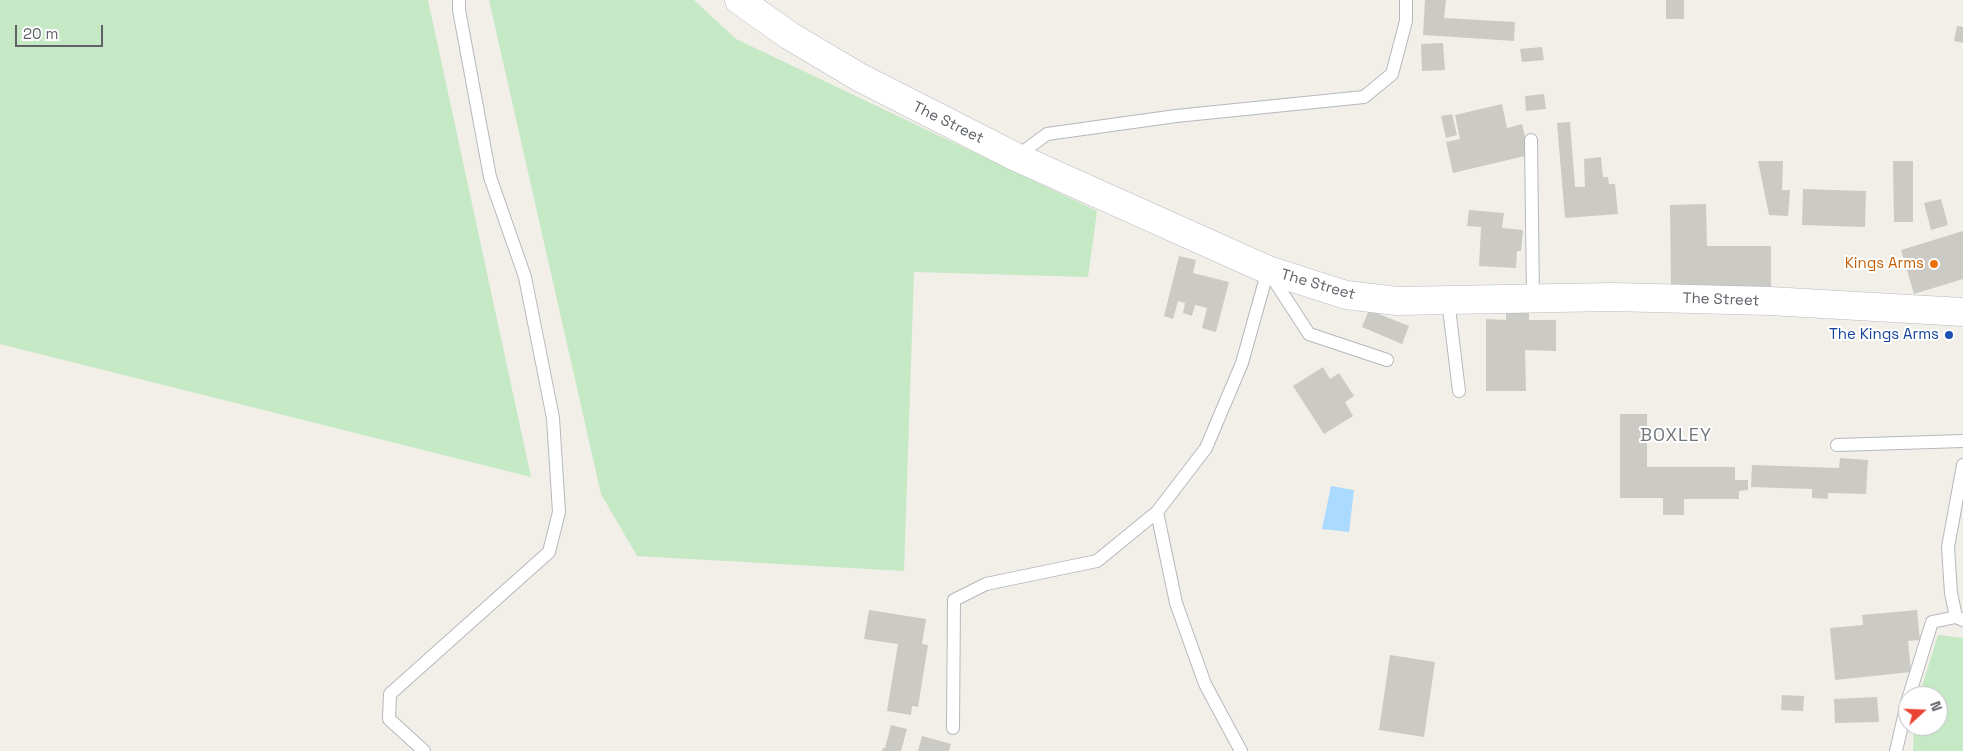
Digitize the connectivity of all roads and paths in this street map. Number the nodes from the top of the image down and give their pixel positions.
1 (459, 0) edge
2 (739, 0) edge
3 (1406, 0) edge
4 (1531, 140) dead end
5 (1016, 157) junction
6 (1268, 270) junction
7 (1533, 299) junction
8 (1448, 300) junction
9 (1963, 312) edge
10 (1387, 360) dead end
11 (1459, 391) dead end
12 (1963, 441) edge
13 (1837, 445) dead end
14 (1963, 464) edge
15 (1158, 512) junction
16 (1960, 618) edge
17 (1912, 686) edge
18 (953, 728) dead end
19 (1899, 736) edge
20 (424, 751) edge
21 (1241, 751) edge
22 (1896, 751) edge

1 - 20 lane
2 - 5 street, The Street
3 - 5 lane
4 - 7 lane
5 - 6 street, The Street
6 - 8 street, The Street
6 - 10 lane
6 - 15 lane
7 - 8 street, The Street
7 - 9 street, The Street
8 - 11 lane
12 - 13 lane
14 - 16 lane
15 - 18 lane
15 - 21 lane
16 - 17 lane
19 - 22 lane

